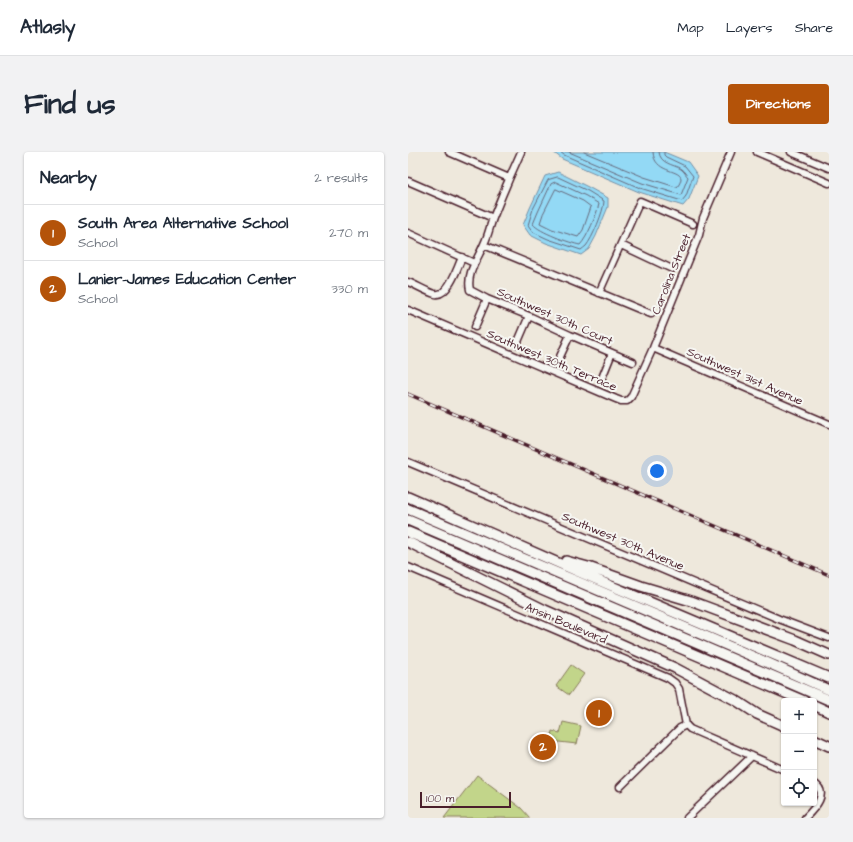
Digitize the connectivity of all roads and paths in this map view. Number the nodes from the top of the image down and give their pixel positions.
1 (449, 152) edge
2 (521, 152) edge
3 (730, 152) edge
4 (757, 152) edge
5 (791, 152) edge
6 (829, 168) edge
7 (509, 178) junction
8 (408, 181) edge
9 (829, 183) edge
10 (493, 218) junction
11 (692, 224) dead end
12 (408, 233) edge
13 (484, 244) junction
14 (621, 245) junction
15 (462, 258) junction
16 (474, 263) junction
17 (672, 269) dead end
18 (408, 282) edge
19 (599, 293) junction
20 (487, 299) junction
21 (408, 310) edge
22 (651, 314) dead end
23 (529, 316) junction
24 (475, 327) dead end
25 (570, 335) junction
26 (516, 344) dead end
27 (653, 348) junction
28 (612, 353) junction
29 (558, 361) dead end
30 (633, 362) dead end
31 (602, 378) dead end
32 (627, 401) joint
33 (829, 424) edge
34 (408, 462) edge
35 (408, 497) edge
36 (408, 509) edge
37 (408, 520) edge
38 (408, 532) edge
39 (408, 542) edge
40 (536, 553) junction
41 (408, 567) edge
42 (829, 638) edge
43 (829, 655) edge
44 (829, 678) edge
45 (829, 690) edge
46 (797, 698) edge
47 (829, 700) edge
48 (817, 706) edge
49 (829, 712) edge
50 (686, 725) junction
51 (781, 725) edge
52 (817, 740) edge
53 (829, 746) edge
54 (752, 756) junction
55 (781, 769) edge
56 (817, 784) edge
57 (620, 787) dead end
58 (817, 806) edge
59 (817, 806) edge
60 (687, 818) edge
61 (805, 818) edge

1 - 7 street
2 - 7 street
3 - 27 street, Carolina Street
4 - 9 street
5 - 6 street
7 - 10 street
8 - 10 street
10 - 13 street
11 - 14 street
12 - 15 street
13 - 16 street
13 - 19 street
14 - 17 street
14 - 19 street
15 - 16 street
15 - 18 street
16 - 20 street, Southwest 30th Court
19 - 22 street
20 - 23 street, Southwest 30th Court
20 - 24 street
21 - 32 street, Southwest 30th Terrace
23 - 25 street, Southwest 30th Court
23 - 26 street
25 - 28 street, Southwest 30th Court
25 - 29 street
27 - 32 street, Carolina Street
27 - 33 street, Southwest 31st Avenue
28 - 30 street, Southwest 30th Court
28 - 31 street
34 - 42 street, Southwest 30th Avenue
35 - 40 highway
36 - 45 highway
37 - 47 highway
38 - 46 highway
39 - 51 highway
40 - 43 highway
40 - 44 highway
41 - 50 street, Ansin Boulevard
48 - 49 highway
50 - 54 street
50 - 57 street
52 - 53 highway
54 - 55 street
54 - 60 street
56 - 58 street
59 - 61 street

